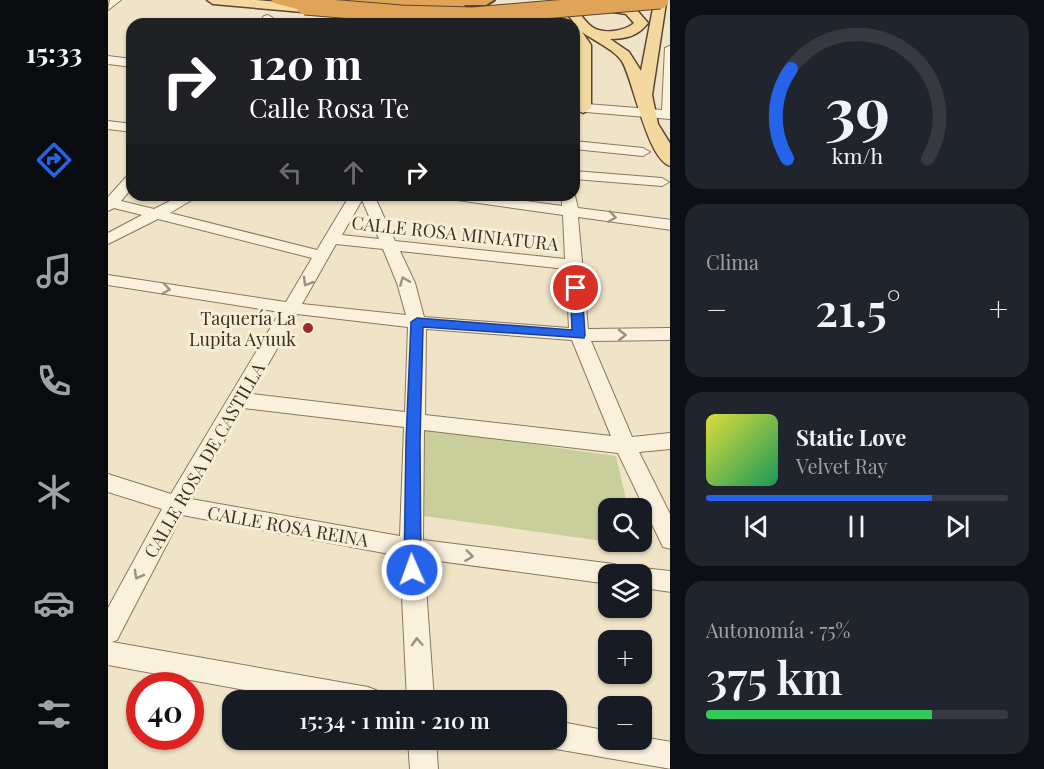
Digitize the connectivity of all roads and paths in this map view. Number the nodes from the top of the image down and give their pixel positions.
1 (116, 0) edge
2 (213, 0) edge
3 (279, 0) edge
4 (302, 0) edge
5 (355, 0) edge
6 (413, 0) edge
7 (486, 0) edge
8 (563, 0) edge
9 (574, 0) edge
10 (664, 2) edge
11 (545, 4) edge
12 (108, 6) edge
13 (404, 18) edge
14 (468, 18) edge
15 (561, 18) edge
16 (578, 18) edge
17 (580, 20) edge
18 (591, 33) junction
19 (580, 39) edge
20 (670, 48) edge
21 (108, 60) edge
22 (126, 62) edge
23 (670, 78) edge
24 (580, 95) edge
25 (644, 95) junction
26 (580, 107) edge
27 (647, 114) junction
28 (669, 115) edge
29 (108, 125) edge
30 (126, 127) edge
31 (670, 133) edge
32 (580, 146) edge
33 (643, 152) dead end
34 (670, 161) edge
35 (580, 175) edge
36 (662, 182) dead end
37 (126, 185) edge
38 (181, 201) edge
39 (354, 201) edge
40 (370, 201) edge
41 (539, 201) edge
42 (109, 203) edge
43 (569, 203) edge
44 (154, 214) junction
45 (670, 225) edge
46 (108, 239) edge
47 (333, 239) junction
48 (388, 245) junction
49 (322, 256) junction
50 (574, 265) junction
51 (108, 280) edge
52 (292, 308) junction
53 (417, 322) junction
54 (670, 334) edge
55 (579, 335) junction
56 (239, 400) junction
57 (413, 419) junction
58 (670, 441) edge
59 (625, 446) junction
60 (108, 483) edge
61 (176, 505) junction
62 (670, 540) edge
63 (411, 548) junction
64 (598, 572) edge
65 (652, 579) edge
66 (670, 582) edge
67 (112, 616) edge
68 (108, 653) edge
69 (313, 690) edge
70 (419, 690) edge
71 (567, 737) edge
72 (423, 750) edge
73 (670, 756) edge
74 (424, 769) edge

1 - 12 street
2 - 13 main road
3 - 10 highway, bridge
4 - 9 highway
5 - 11 highway
6 - 7 highway
8 - 16 main road
10 - 18 main road
10 - 25 main road
11 - 14 main road
11 - 15 main road
17 - 18 main road
18 - 25 main road
19 - 24 main road
20 - 23 street
21 - 22 street
23 - 28 street
25 - 27 main road
26 - 27 street
27 - 28 street
27 - 31 main road
27 - 34 main road
29 - 30 street
32 - 33 street
35 - 36 street
37 - 42 street
38 - 44 street
39 - 47 street, CALLE ROSA DE CASTILLA
40 - 48 street
41 - 43 street
42 - 44 street
43 -> 45 street
43 - 50 street
44 - 46 street
44 - 49 street
47 - 48 street, CALLE ROSA MINIATURA
47 - 49 street, CALLE ROSA DE CASTILLA
48 - 50 street, CALLE ROSA MINIATURA
53 -> 48 street
49 -> 52 street, CALLE ROSA DE CASTILLA
50 - 55 street
51 -> 52 street
52 - 53 street
52 - 56 street, CALLE ROSA DE CASTILLA
53 - 55 street
53 - 57 street
55 -> 54 street
55 - 59 street
56 - 57 street
56 - 61 street, CALLE ROSA DE CASTILLA
57 - 59 street
57 - 63 street
58 - 59 street
59 - 62 street
60 - 61 street, CALLE ROSA REINA
61 - 63 street, CALLE ROSA REINA
61 -> 67 street, CALLE ROSA DE CASTILLA
63 -> 64 street, CALLE ROSA REINA
70 -> 63 street
65 - 66 street
68 - 69 street
71 - 73 street
72 - 74 street

